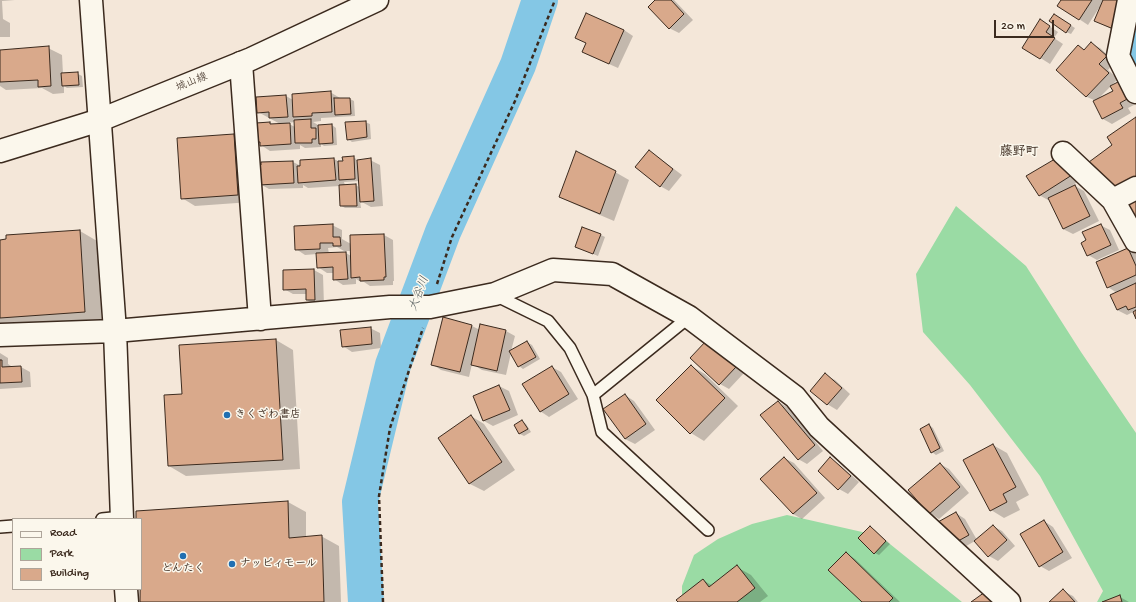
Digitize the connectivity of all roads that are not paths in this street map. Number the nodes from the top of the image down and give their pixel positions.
1 (91, 0) edge
2 (378, 0) edge
3 (1129, 0) edge
4 (241, 63) junction
5 (1136, 92) edge
6 (100, 120) junction
7 (0, 151) edge
8 (1063, 153) dead end
9 (1136, 188) edge
10 (1113, 200) junction
11 (1136, 241) edge
12 (495, 294) junction
13 (690, 317) junction
14 (260, 319) junction
15 (115, 331) junction
16 (0, 335) edge
17 (594, 394) junction
18 (115, 518) edge
19 (12, 526) edge
20 (0, 527) edge
21 (708, 530) dead end
22 (126, 590) edge
23 (127, 602) edge
24 (1009, 602) edge

1 - 6 street
2 - 4 street, 城山線
3 - 5 street
4 - 6 street, 城山線
4 - 14 street
6 - 7 street, 城山線
6 - 15 street
8 - 10 street
9 - 10 street
10 - 11 street
12 - 13 street
12 - 14 street
12 - 17 lane
13 - 17 lane
13 - 24 street
14 - 15 street
15 - 16 street
15 - 18 street
17 - 21 lane
19 - 20 lane
22 - 23 street

